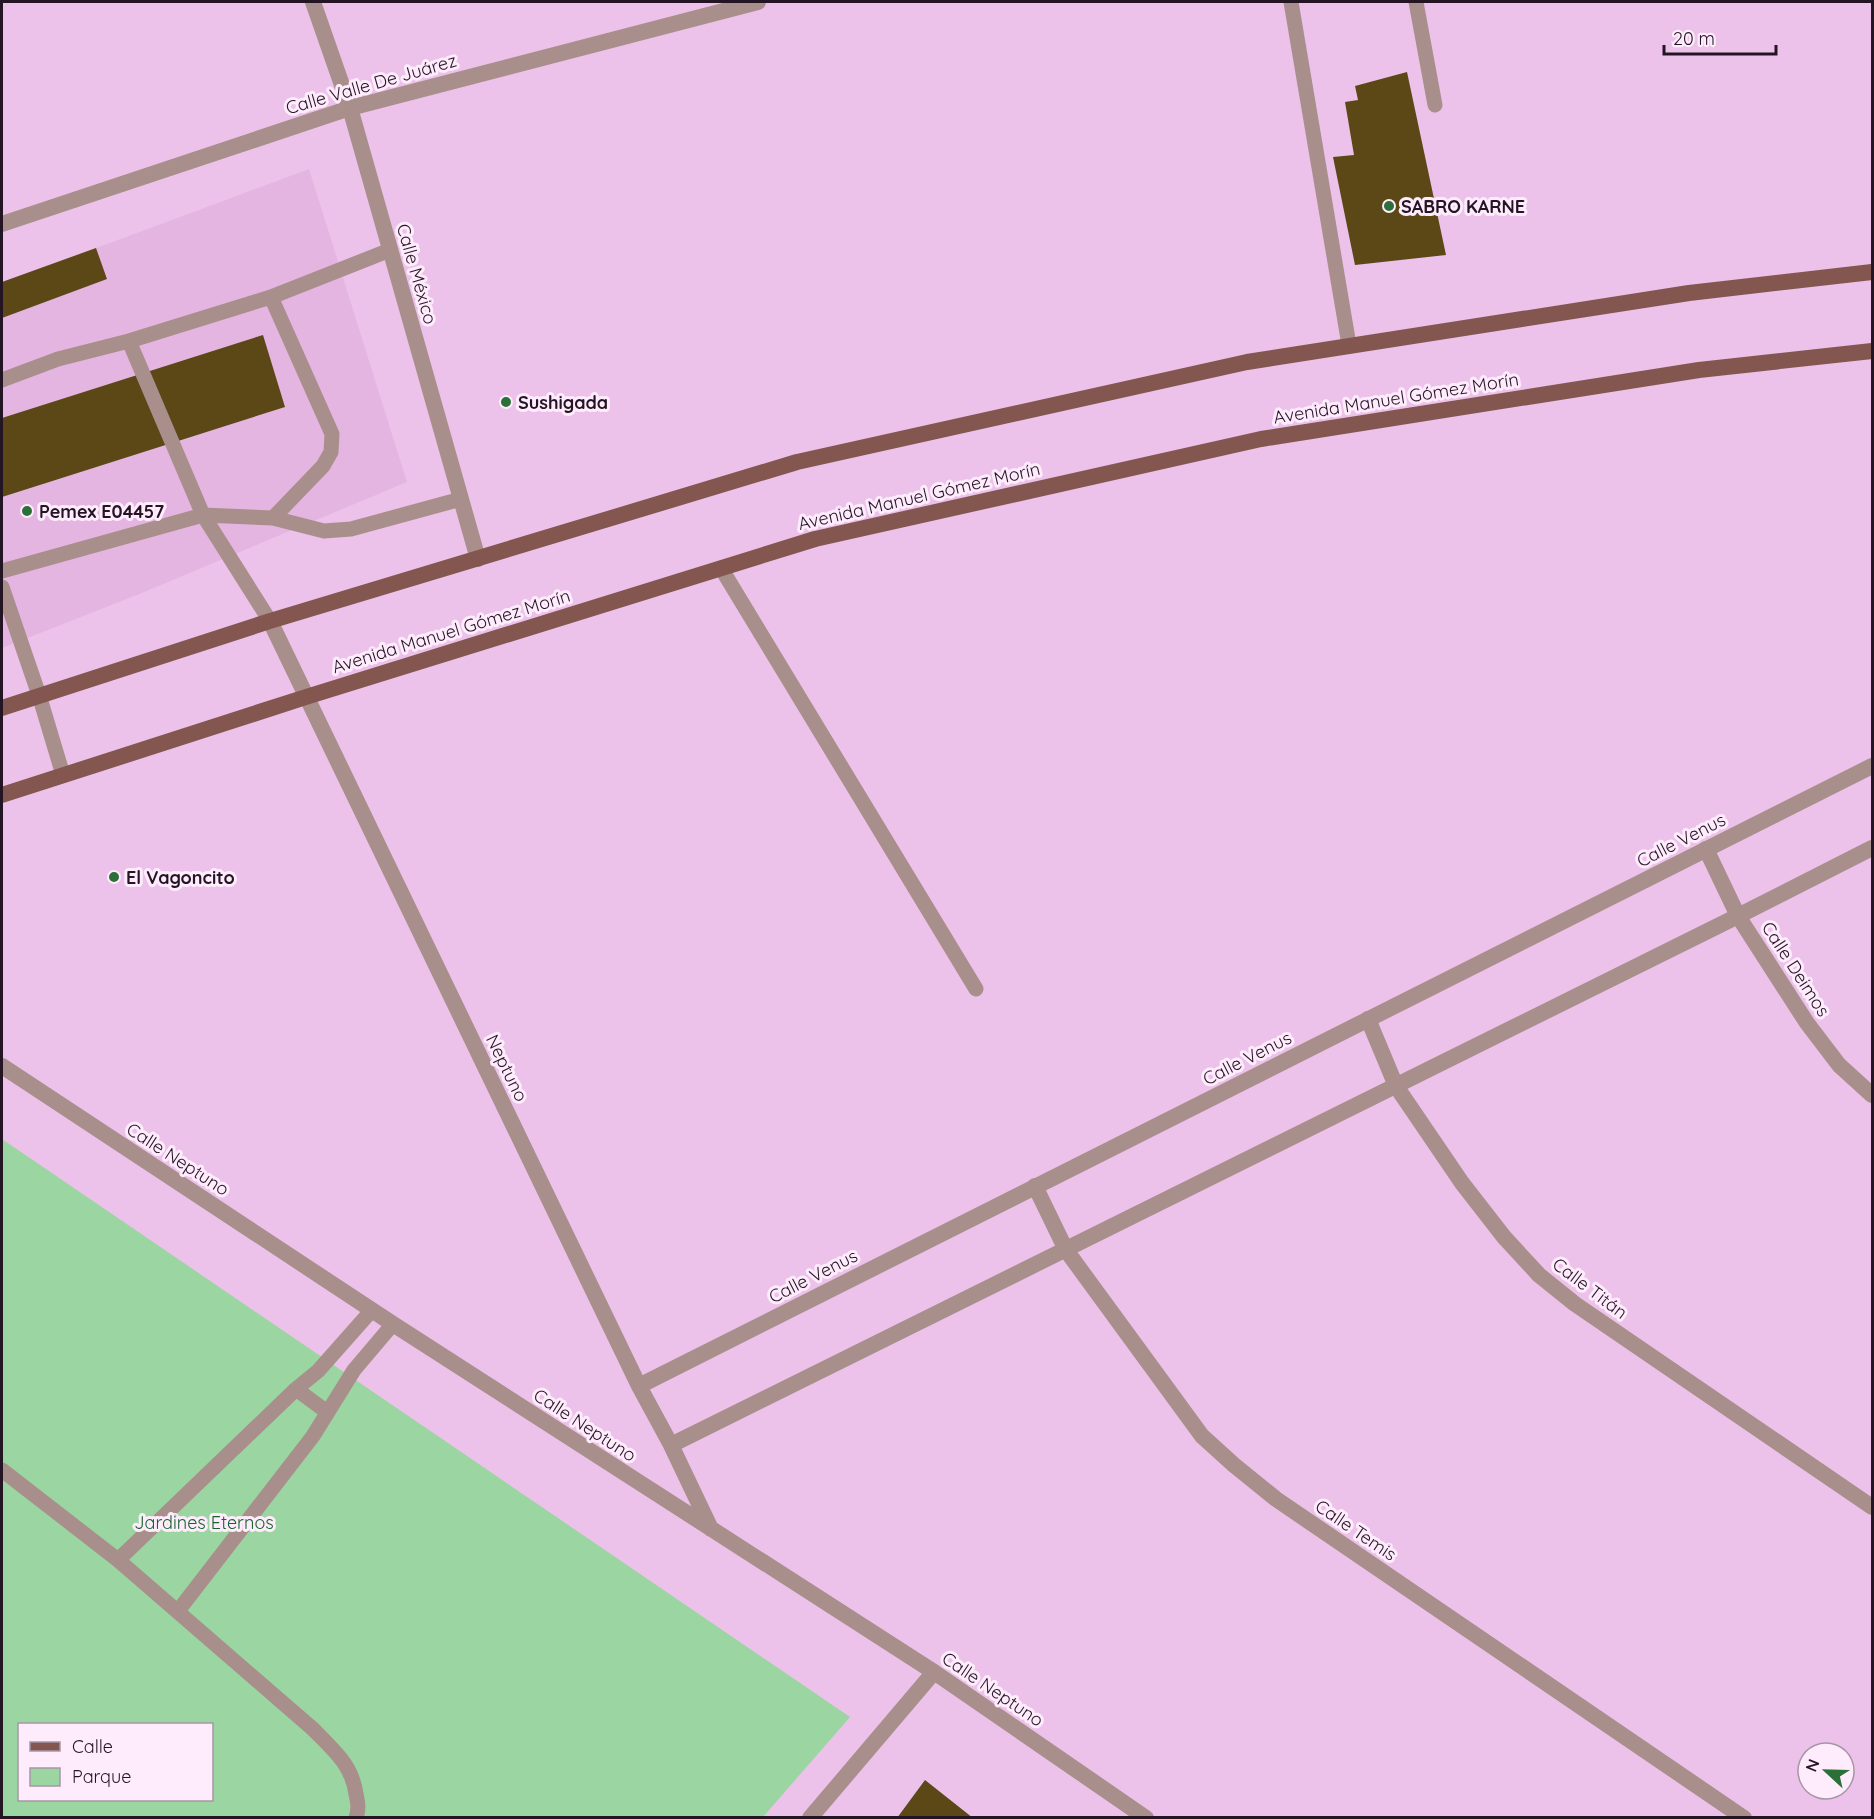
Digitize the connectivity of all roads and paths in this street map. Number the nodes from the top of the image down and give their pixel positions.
1 (313, 2) edge
2 (758, 2) edge
3 (1291, 2) edge
4 (1416, 2) edge
5 (1435, 105) dead end
6 (350, 108) junction
7 (2, 224) edge
8 (390, 250) junction
9 (1872, 272) edge
10 (272, 297) junction
11 (129, 341) junction
12 (1349, 345) junction
13 (1872, 351) edge
14 (2, 380) edge
15 (461, 499) junction
16 (203, 515) junction
17 (273, 518) junction
18 (478, 559) junction
19 (721, 568) junction
20 (2, 571) edge
21 (2, 587) edge
22 (270, 621) junction
23 (39, 695) junction
24 (306, 697) junction
25 (2, 708) edge
26 (1872, 766) edge
27 (63, 775) junction
28 (2, 795) edge
29 (1872, 848) edge
30 (1706, 849) junction
31 (1738, 916) junction
32 (976, 989) dead end
33 (1368, 1019) junction
34 (2, 1066) edge
35 (1396, 1086) junction
36 (1872, 1095) edge
37 (1035, 1186) junction
38 (1066, 1250) junction
39 (372, 1310) junction
40 (393, 1324) junction
41 (639, 1386) junction
42 (296, 1389) junction
43 (327, 1412) junction
44 (671, 1444) junction
45 (2, 1470) edge
46 (1872, 1507) edge
47 (712, 1530) junction
48 (118, 1560) junction
49 (178, 1611) junction
50 (934, 1672) junction
51 (356, 1818) edge
52 (810, 1818) edge
53 (1146, 1818) edge
54 (1744, 1818) edge

1 - 6 street, Calle México
2 - 6 street, Calle Valle De Juárez
3 - 12 lane
4 - 5 lane
6 - 7 street, Calle Valle De Juárez
6 - 8 street, Calle México
8 - 10 lane
8 - 15 street, Calle México
9 - 12 main road
10 - 11 lane
10 - 17 lane
11 - 14 lane
11 - 16 lane
12 - 18 main road
13 - 19 main road, Avenida Manuel Gómez Morín
15 - 17 lane
15 - 18 street, Calle México
16 - 17 lane
16 - 20 lane
16 - 22 lane
18 - 22 main road
19 - 24 main road, Avenida Manuel Gómez Morín
19 - 32 lane
21 - 23 lane
22 - 23 main road
22 - 24 street, Neptuno
23 - 25 main road
23 - 27 lane
24 - 27 main road, Avenida Manuel Gómez Morín
24 - 41 street, Neptuno
26 - 30 street, Calle Venus
27 - 28 main road, Avenida Manuel Gómez Morín
29 - 31 street
30 - 31 street, Calle Deimos
30 - 33 street, Calle Venus
31 - 35 street
31 - 36 street, Calle Deimos
33 - 35 street, Calle Titán
33 - 37 street, Calle Venus
34 - 39 street, Calle Neptuno
35 - 38 street
35 - 46 street, Calle Titán
37 - 38 street, Calle Temis
37 - 41 street, Calle Venus
38 - 44 street
38 - 54 street, Calle Temis
39 - 40 street, Calle Neptuno
39 - 42 lane
40 - 43 lane
40 - 47 street, Calle Neptuno
41 - 44 street, Neptuno
42 - 43 lane
42 - 48 lane
43 - 49 lane
44 - 47 street, Neptuno
45 - 48 lane
47 - 50 street, Calle Neptuno
48 - 49 lane
49 - 51 lane
50 - 52 street
50 - 53 street, Calle Neptuno

